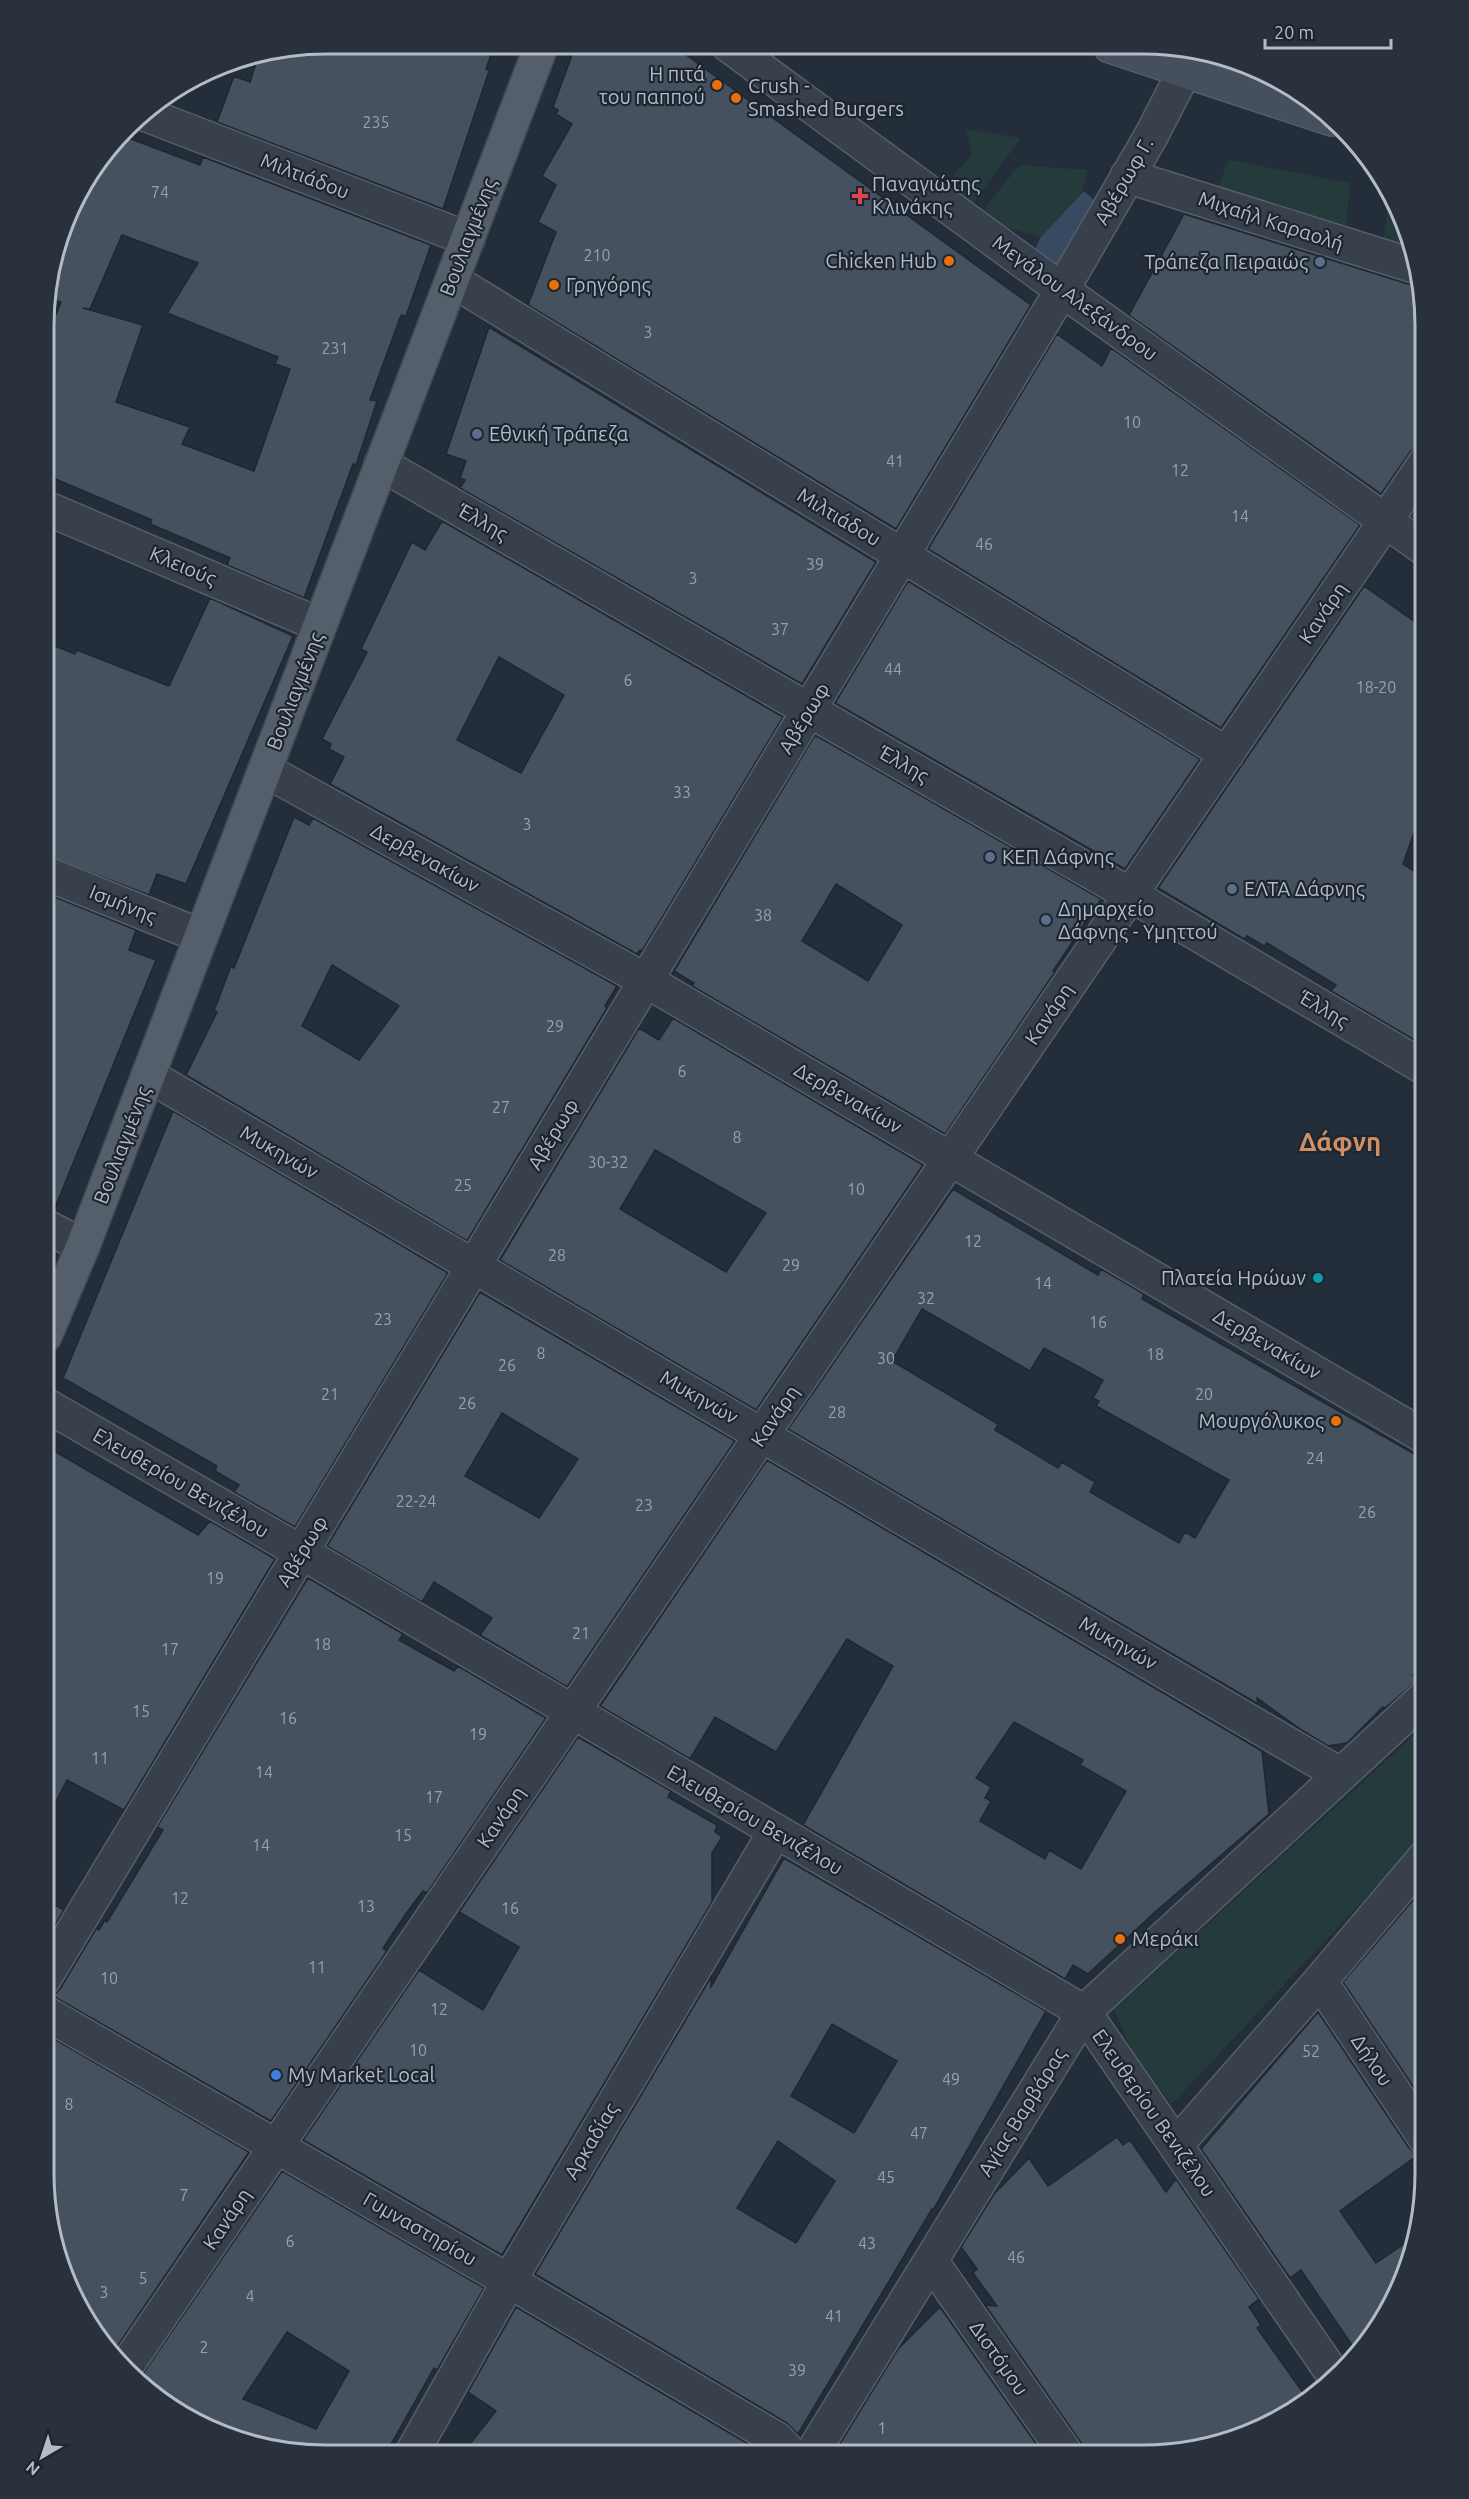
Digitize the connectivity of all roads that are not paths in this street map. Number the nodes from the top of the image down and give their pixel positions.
1 (538, 54) edge
2 (740, 54) edge
3 (1133, 54) edge
4 (1184, 72) junction
5 (1312, 113) edge
6 (153, 116) edge
7 (1128, 176) junction
8 (468, 239) junction
9 (1408, 264) edge
10 (452, 280) junction
11 (1062, 290) junction
12 (381, 464) junction
13 (1415, 478) edge
14 (54, 511) edge
15 (1386, 520) junction
16 (1415, 542) edge
17 (902, 555) junction
18 (320, 625) junction
19 (809, 710) junction
20 (1227, 754) junction
21 (265, 770) junction
22 (54, 877) edge
23 (1131, 894) junction
24 (201, 936) junction
25 (645, 981) junction
26 (1415, 1062) edge
27 (148, 1075) junction
28 (951, 1158) junction
29 (54, 1231) edge
30 (83, 1246) junction
31 (474, 1266) junction
32 (54, 1315) edge
33 (54, 1410) edge
34 (1415, 1431) edge
35 (763, 1434) junction
36 (301, 1552) junction
37 (1415, 1706) edge
38 (573, 1712) junction
39 (1341, 1775) junction
40 (775, 1832) junction
41 (1415, 1869) edge
42 (54, 1962) edge
43 (1320, 1982) junction
44 (1084, 2012) junction
45 (54, 2018) edge
46 (1415, 2123) edge
47 (1176, 2145) junction
48 (277, 2146) junction
49 (931, 2261) junction
50 (509, 2281) junction
51 (130, 2361) edge
52 (1330, 2370) edge
53 (417, 2445) edge
54 (783, 2445) edge
55 (817, 2445) edge
56 (1061, 2445) edge

1 - 8 main road, Βουλιαγμένης
2 - 11 street, Μεγάλου Αλεξάνδρου
3 - 4 main road
4 - 5 main road
4 - 7 street, Αβέρωφ Γ.
6 - 8 street, Μιλτιάδου
7 - 9 street, Μιχαήλ Καραολή
7 - 11 street, Αβέρωφ Γ.
8 - 10 main road, Βουλιαγμένης
10 - 12 main road, Βουλιαγμένης
10 - 17 street, Μιλτιάδου
11 - 15 street, Μεγάλου Αλεξάνδρου
11 - 17 street, Αβέρωφ
12 - 18 main road, Βουλιαγμένης
12 - 19 street, Έλλης
13 - 15 street, Κανάρη
14 - 18 street, Κλειούς
15 - 16 street, Μεγάλου Αλεξάνδρου
15 - 20 street, Κανάρη
17 - 19 street, Αβέρωφ
17 - 20 street, Μιλτιάδου
18 - 21 main road, Βουλιαγμένης
19 - 23 street, Έλλης
19 - 25 street, Αβέρωφ
20 - 23 street, Κανάρη
21 - 24 main road, Βουλιαγμένης
21 - 25 street, Δερβενακίων
22 - 24 street, Ισμήνης
23 - 26 street, Έλλης
23 - 28 street, Κανάρη
24 - 27 main road, Βουλιαγμένης
25 - 28 street, Δερβενακίων
25 - 31 street, Αβέρωφ
27 - 30 main road, Βουλιαγμένης
27 - 31 street, Μυκηνών
28 - 34 street, Δερβενακίων
28 - 35 street, Κανάρη
29 - 30 street
30 - 32 main road, Βουλιαγμένης
31 - 35 street, Μυκηνών
31 - 36 street, Αβέρωφ
33 - 36 street, Ελευθερίου Βενιζέλου
35 - 38 street, Κανάρη
35 - 39 street, Μυκηνών
36 - 38 street, Ελευθερίου Βενιζέλου
36 - 42 street, Αβέρωφ
37 - 39 street, Αγίας Βαρβάρας
38 - 40 street, Ελευθερίου Βενιζέλου
38 - 48 street, Κανάρη
39 - 44 street, Αγίας Βαρβάρας
40 - 44 street, Ελευθερίου Βενιζέλου
40 - 50 street, Αρκαδίας
41 - 43 street
43 - 46 street, Δήλου
43 - 47 street
44 - 47 street, Ελευθερίου Βενιζέλου
44 - 49 street, Αγίας Βαρβάρας
45 - 48 street, Γυμναστηρίου
47 - 52 street, Ελευθερίου Βενιζέλου
48 - 50 street, Γυμναστηρίου
48 - 51 street, Κανάρη
49 - 55 street, Αγίας Βαρβάρας
49 - 56 street, Διστόμου
50 - 53 street, Αρκαδίας
50 - 54 street, Γυμναστηρίου

